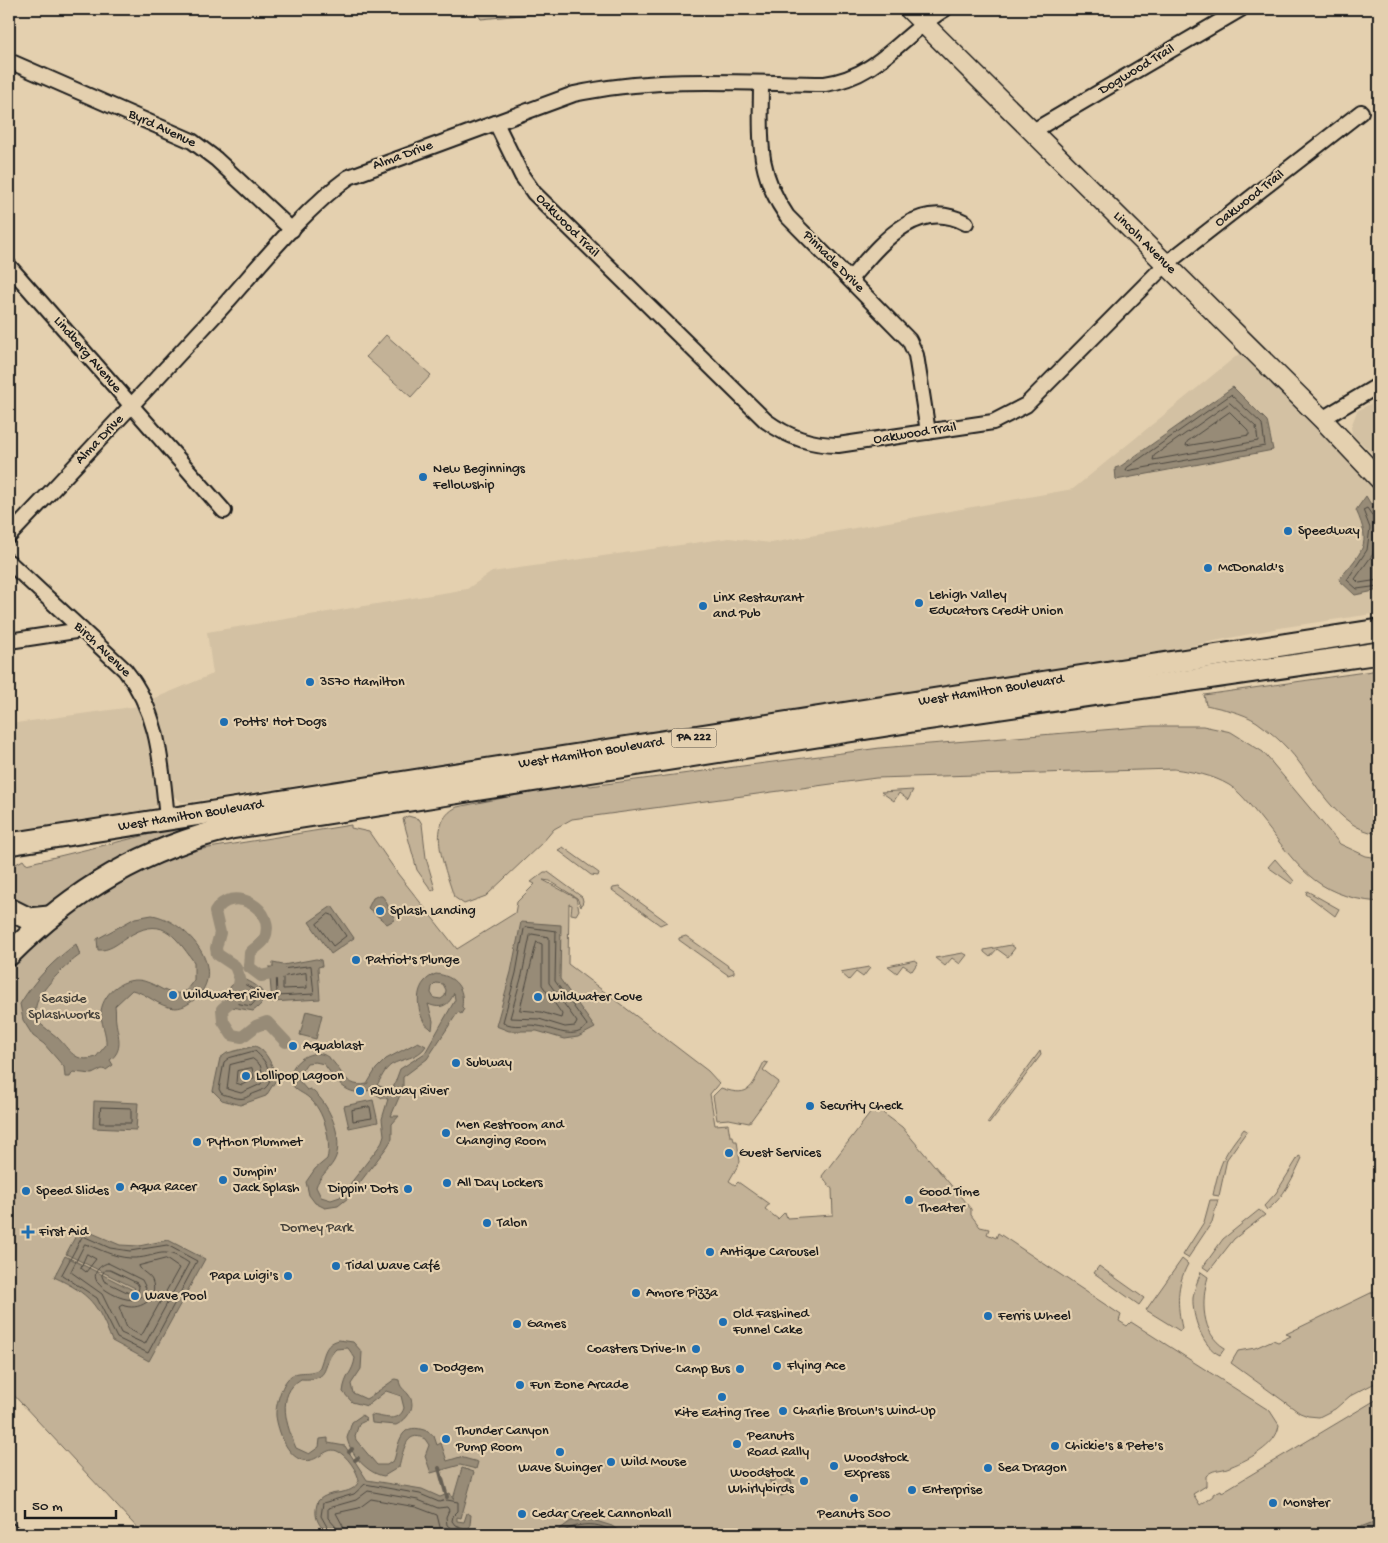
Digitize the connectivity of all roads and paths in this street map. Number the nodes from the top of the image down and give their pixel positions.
1 (945, 9) edge
2 (1241, 9) edge
3 (916, 15) edge
4 (9, 61) edge
5 (761, 83) junction
6 (1361, 112) dead end
7 (496, 123) junction
8 (1033, 131) junction
9 (966, 224) dead end
10 (292, 230) junction
11 (1166, 264) junction
12 (9, 266) edge
13 (850, 279) junction
14 (1379, 385) edge
15 (132, 406) junction
16 (1322, 419) junction
17 (928, 432) junction
18 (1379, 479) edge
19 (224, 511) dead end
20 (9, 536) edge
21 (9, 562) edge
22 (82, 630) junction
23 (1379, 630) edge
24 (9, 641) edge
25 (1379, 653) edge
26 (167, 818) junction
27 (36, 840) junction
28 (9, 844) edge
29 (9, 859) edge
30 (9, 909) edge
31 (49, 917) junction
32 (9, 955) edge

1 - 3 street, Alma Drive
2 - 8 street, Dogwood Trail
3 - 5 street, Alma Drive
3 - 8 street, Lincoln Avenue
4 - 10 street, Byrd Avenue
5 - 7 street, Alma Drive
5 - 13 street, Pinnacle Drive
6 - 11 street, Oakwood Trail
7 - 10 street, Alma Drive
7 - 17 street, Oakwood Trail
8 - 11 street, Lincoln Avenue
9 - 13 street
10 - 15 street, Alma Drive
11 - 16 street, Lincoln Avenue
11 - 17 street, Oakwood Trail
12 - 15 street, Lindberg Avenue
13 - 17 street, Pinnacle Drive
14 - 16 street
15 - 19 street, Lindberg Avenue
15 - 20 street, Alma Drive
16 - 18 street, Lincoln Avenue
21 - 22 street, Birch Avenue
22 - 24 street
22 - 26 street, Birch Avenue
23 - 26 main road, West Hamilton Boulevard / PA 222
25 - 31 main road, West Hamilton Boulevard / PA 222
26 - 27 main road, West Hamilton Boulevard / PA 222
27 - 28 main road, West Hamilton Boulevard / PA 222
27 - 29 main road
30 - 31 main road
31 - 32 main road, PA 222

